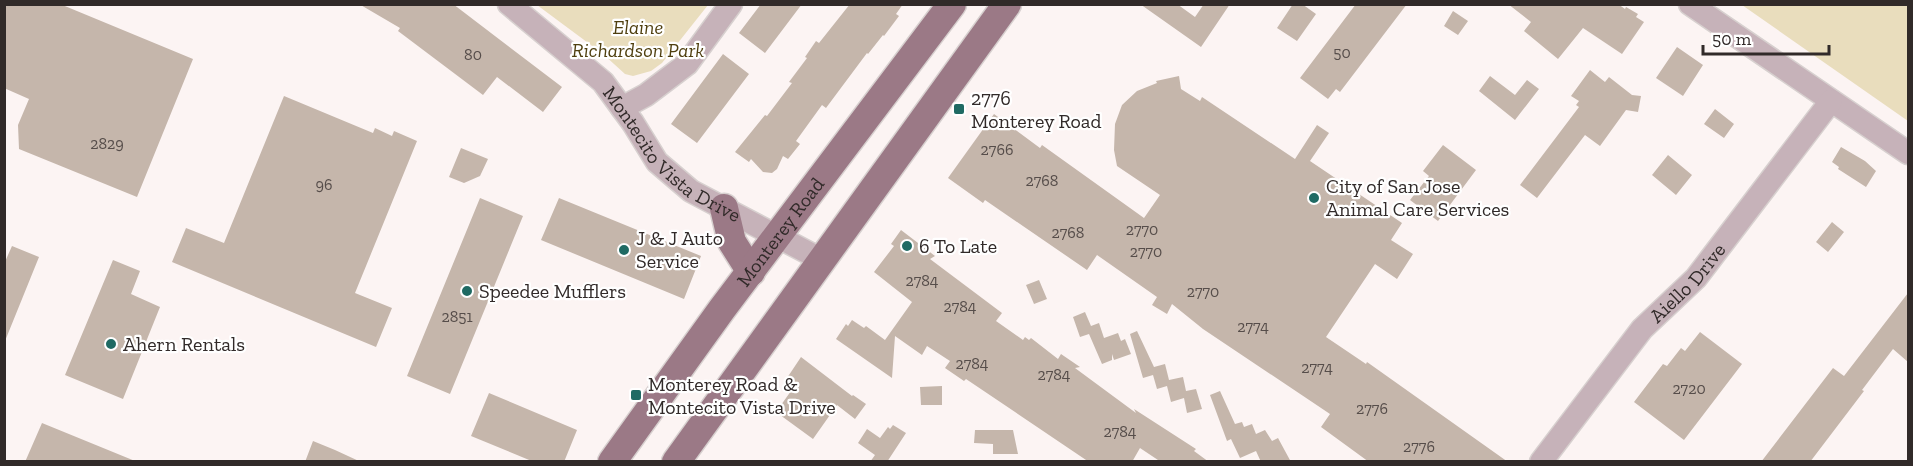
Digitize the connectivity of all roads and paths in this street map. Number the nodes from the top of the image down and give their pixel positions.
1 (508, 4) edge
2 (731, 4) edge
3 (952, 4) edge
4 (1006, 4) edge
5 (1690, 4) edge
6 (1831, 101) junction
7 (622, 108) junction
8 (1908, 153) edge
9 (724, 208) junction
10 (778, 236) junction
11 (822, 260) junction
12 (751, 272) junction
13 (612, 462) edge
14 (676, 462) edge
15 (1540, 462) edge

1 - 7 street, Montecito Vista Drive
2 - 7 street
3 - 10 main road, Monterey Road
4 - 11 main road
5 - 6 street
6 - 8 street
6 - 15 street, Aiello Drive
7 - 9 street, Montecito Vista Drive
9 - 10 street, Montecito Vista Drive
9 - 12 main road
10 - 11 street, Montecito Vista Drive
10 - 12 main road, Monterey Road
11 - 14 main road
12 - 13 main road, Monterey Road

